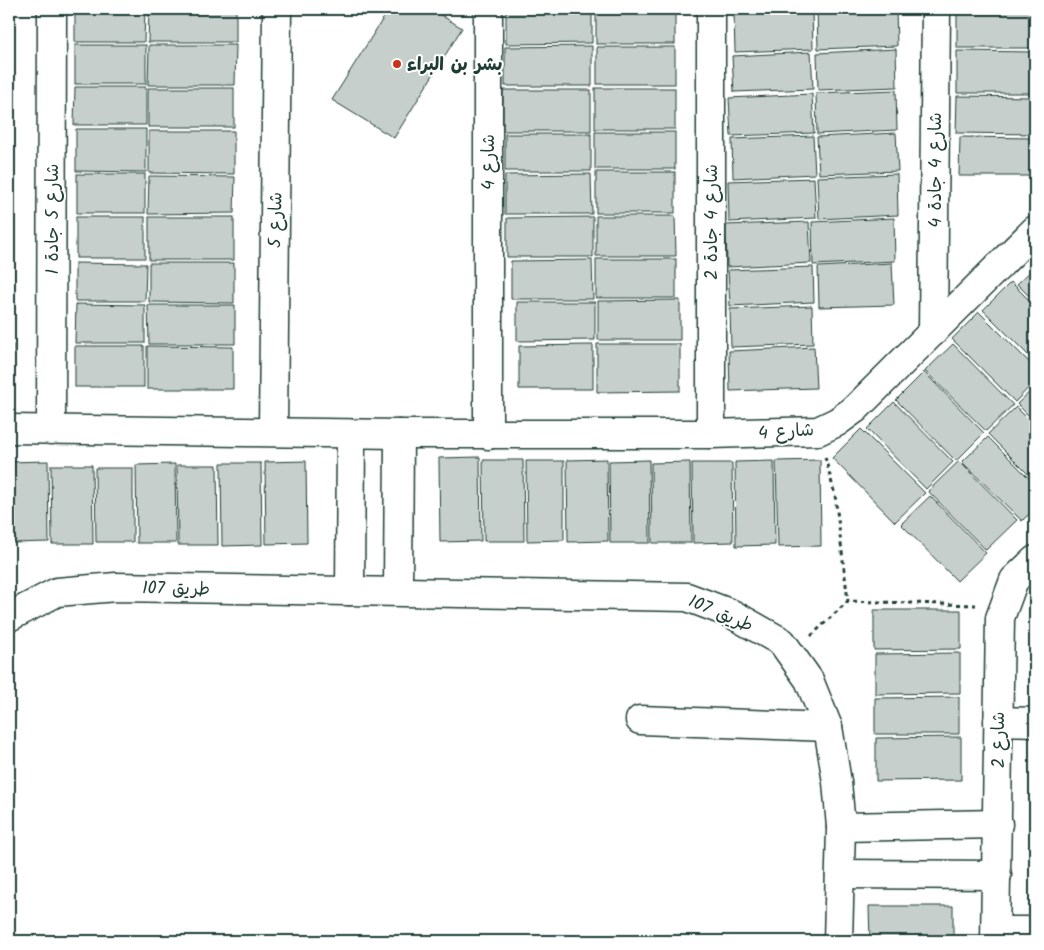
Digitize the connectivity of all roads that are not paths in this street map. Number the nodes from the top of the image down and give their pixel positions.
1 (52, 9) edge
2 (277, 9) edge
3 (488, 9) edge
4 (711, 9) edge
5 (936, 9) edge
6 (1035, 230) edge
7 (933, 332) junction
8 (9, 429) edge
9 (51, 430) junction
10 (273, 431) junction
11 (351, 434) junction
12 (398, 434) junction
13 (711, 434) junction
14 (488, 435) junction
15 (1035, 560) edge
16 (350, 591) junction
17 (398, 591) junction
18 (9, 616) edge
19 (640, 720) dead end
20 (998, 721) junction
21 (1035, 722) edge
22 (828, 727) junction
23 (998, 824) junction
24 (841, 827) junction
25 (840, 874) junction
26 (997, 875) junction
27 (1035, 931) edge
28 (995, 936) edge
29 (838, 941) edge

1 - 9 street, شارع 5 جادة 1
2 - 10 street, شارع 5
3 - 14 street, شارع 4
4 - 13 street, شارع 4 جادة 2
5 - 7 street, شارع 4 جادة 4
6 - 7 street, شارع 4
7 - 13 street, شارع 4
8 - 9 street
9 - 10 street
10 - 11 street
11 - 12 street, شارع 4
11 - 16 street
12 - 14 street, شارع 4
12 - 17 street
13 - 14 street, شارع 4
15 - 20 street, شارع 2
16 - 17 street, طريق 107
16 - 18 street, طريق 107
17 - 22 street, طريق 107
19 - 22 street
20 - 21 street
20 - 23 street, شارع 2
22 - 24 street, طريق 107
23 - 24 street
23 - 26 street, شارع 2
24 - 25 street, طريق 107
25 - 26 street
25 - 29 street, طريق 107
26 - 28 street, شارع 2
27 - 28 street

